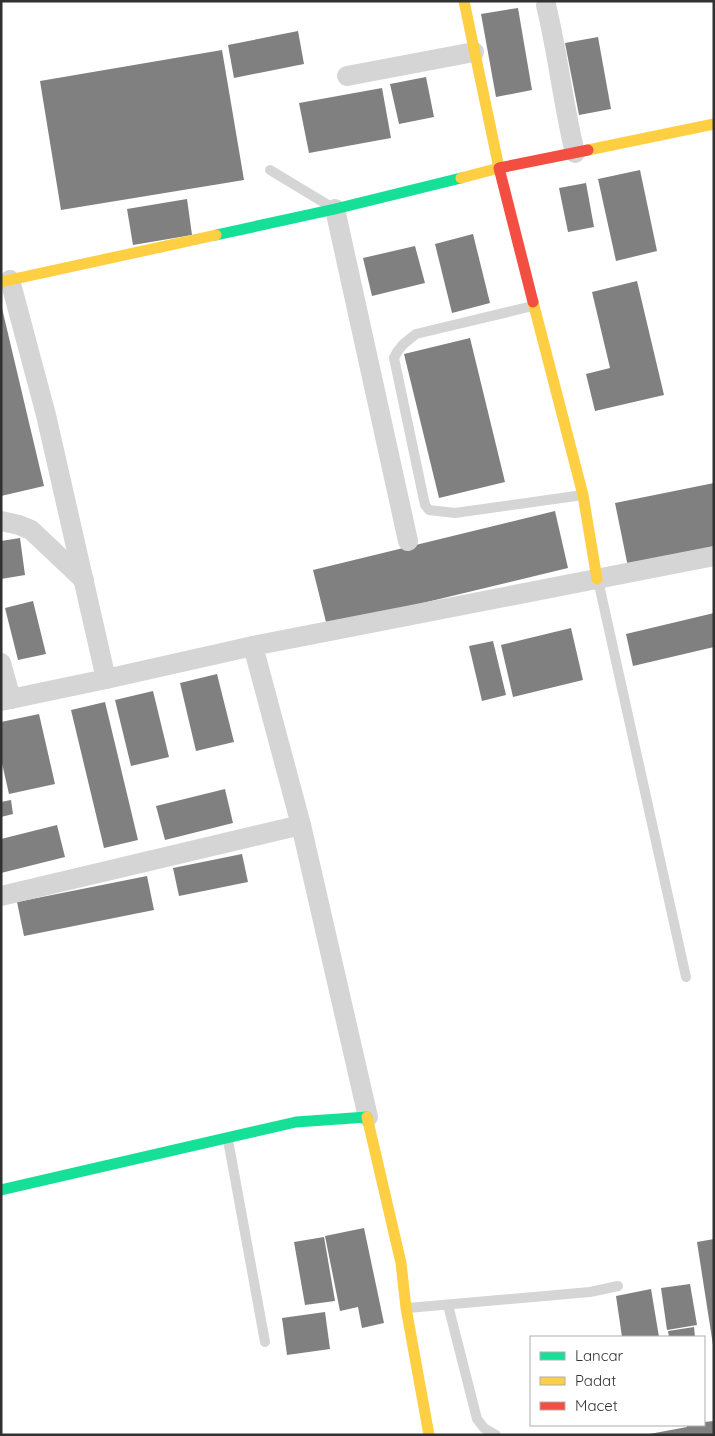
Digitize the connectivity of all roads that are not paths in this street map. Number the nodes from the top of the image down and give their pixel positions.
1 (464, 1) edge
2 (546, 5) dead end
3 (474, 52) junction
4 (347, 76) dead end
5 (714, 124) edge
6 (575, 153) junction
7 (499, 168) junction
8 (270, 170) dead end
9 (335, 209) junction
10 (6, 281) edge
11 (534, 306) junction
12 (583, 495) junction
13 (1, 521) edge
14 (408, 541) dead end
15 (714, 556) edge
16 (597, 579) junction
17 (84, 580) junction
18 (253, 646) junction
19 (1, 663) edge
20 (106, 679) junction
21 (6, 700) edge
22 (300, 825) junction
23 (1, 896) edge
24 (686, 977) dead end
25 (368, 1117) junction
26 (227, 1136) junction
27 (1, 1190) edge
28 (618, 1286) dead end
29 (448, 1305) junction
30 (406, 1308) junction
31 (265, 1342) dead end
32 (429, 1435) edge
33 (496, 1435) edge

1 - 3 street
2 - 6 street
3 - 4 street
3 - 7 street
5 - 6 street
6 - 7 street
7 - 9 street
7 - 11 street
8 - 9 lane
9 - 10 street
9 - 14 street
10 - 17 street
11 - 12 street
11 - 12 lane
12 - 16 street
13 - 17 street
15 - 16 street
16 - 18 street
16 - 24 lane
17 - 20 street
18 - 20 street
18 - 22 street
19 - 21 street
20 - 21 street
22 - 23 street
22 - 25 street
25 - 26 street
25 - 30 street
26 - 27 street
26 - 31 lane
28 - 29 lane
29 - 30 lane
29 - 33 lane
30 - 32 street

